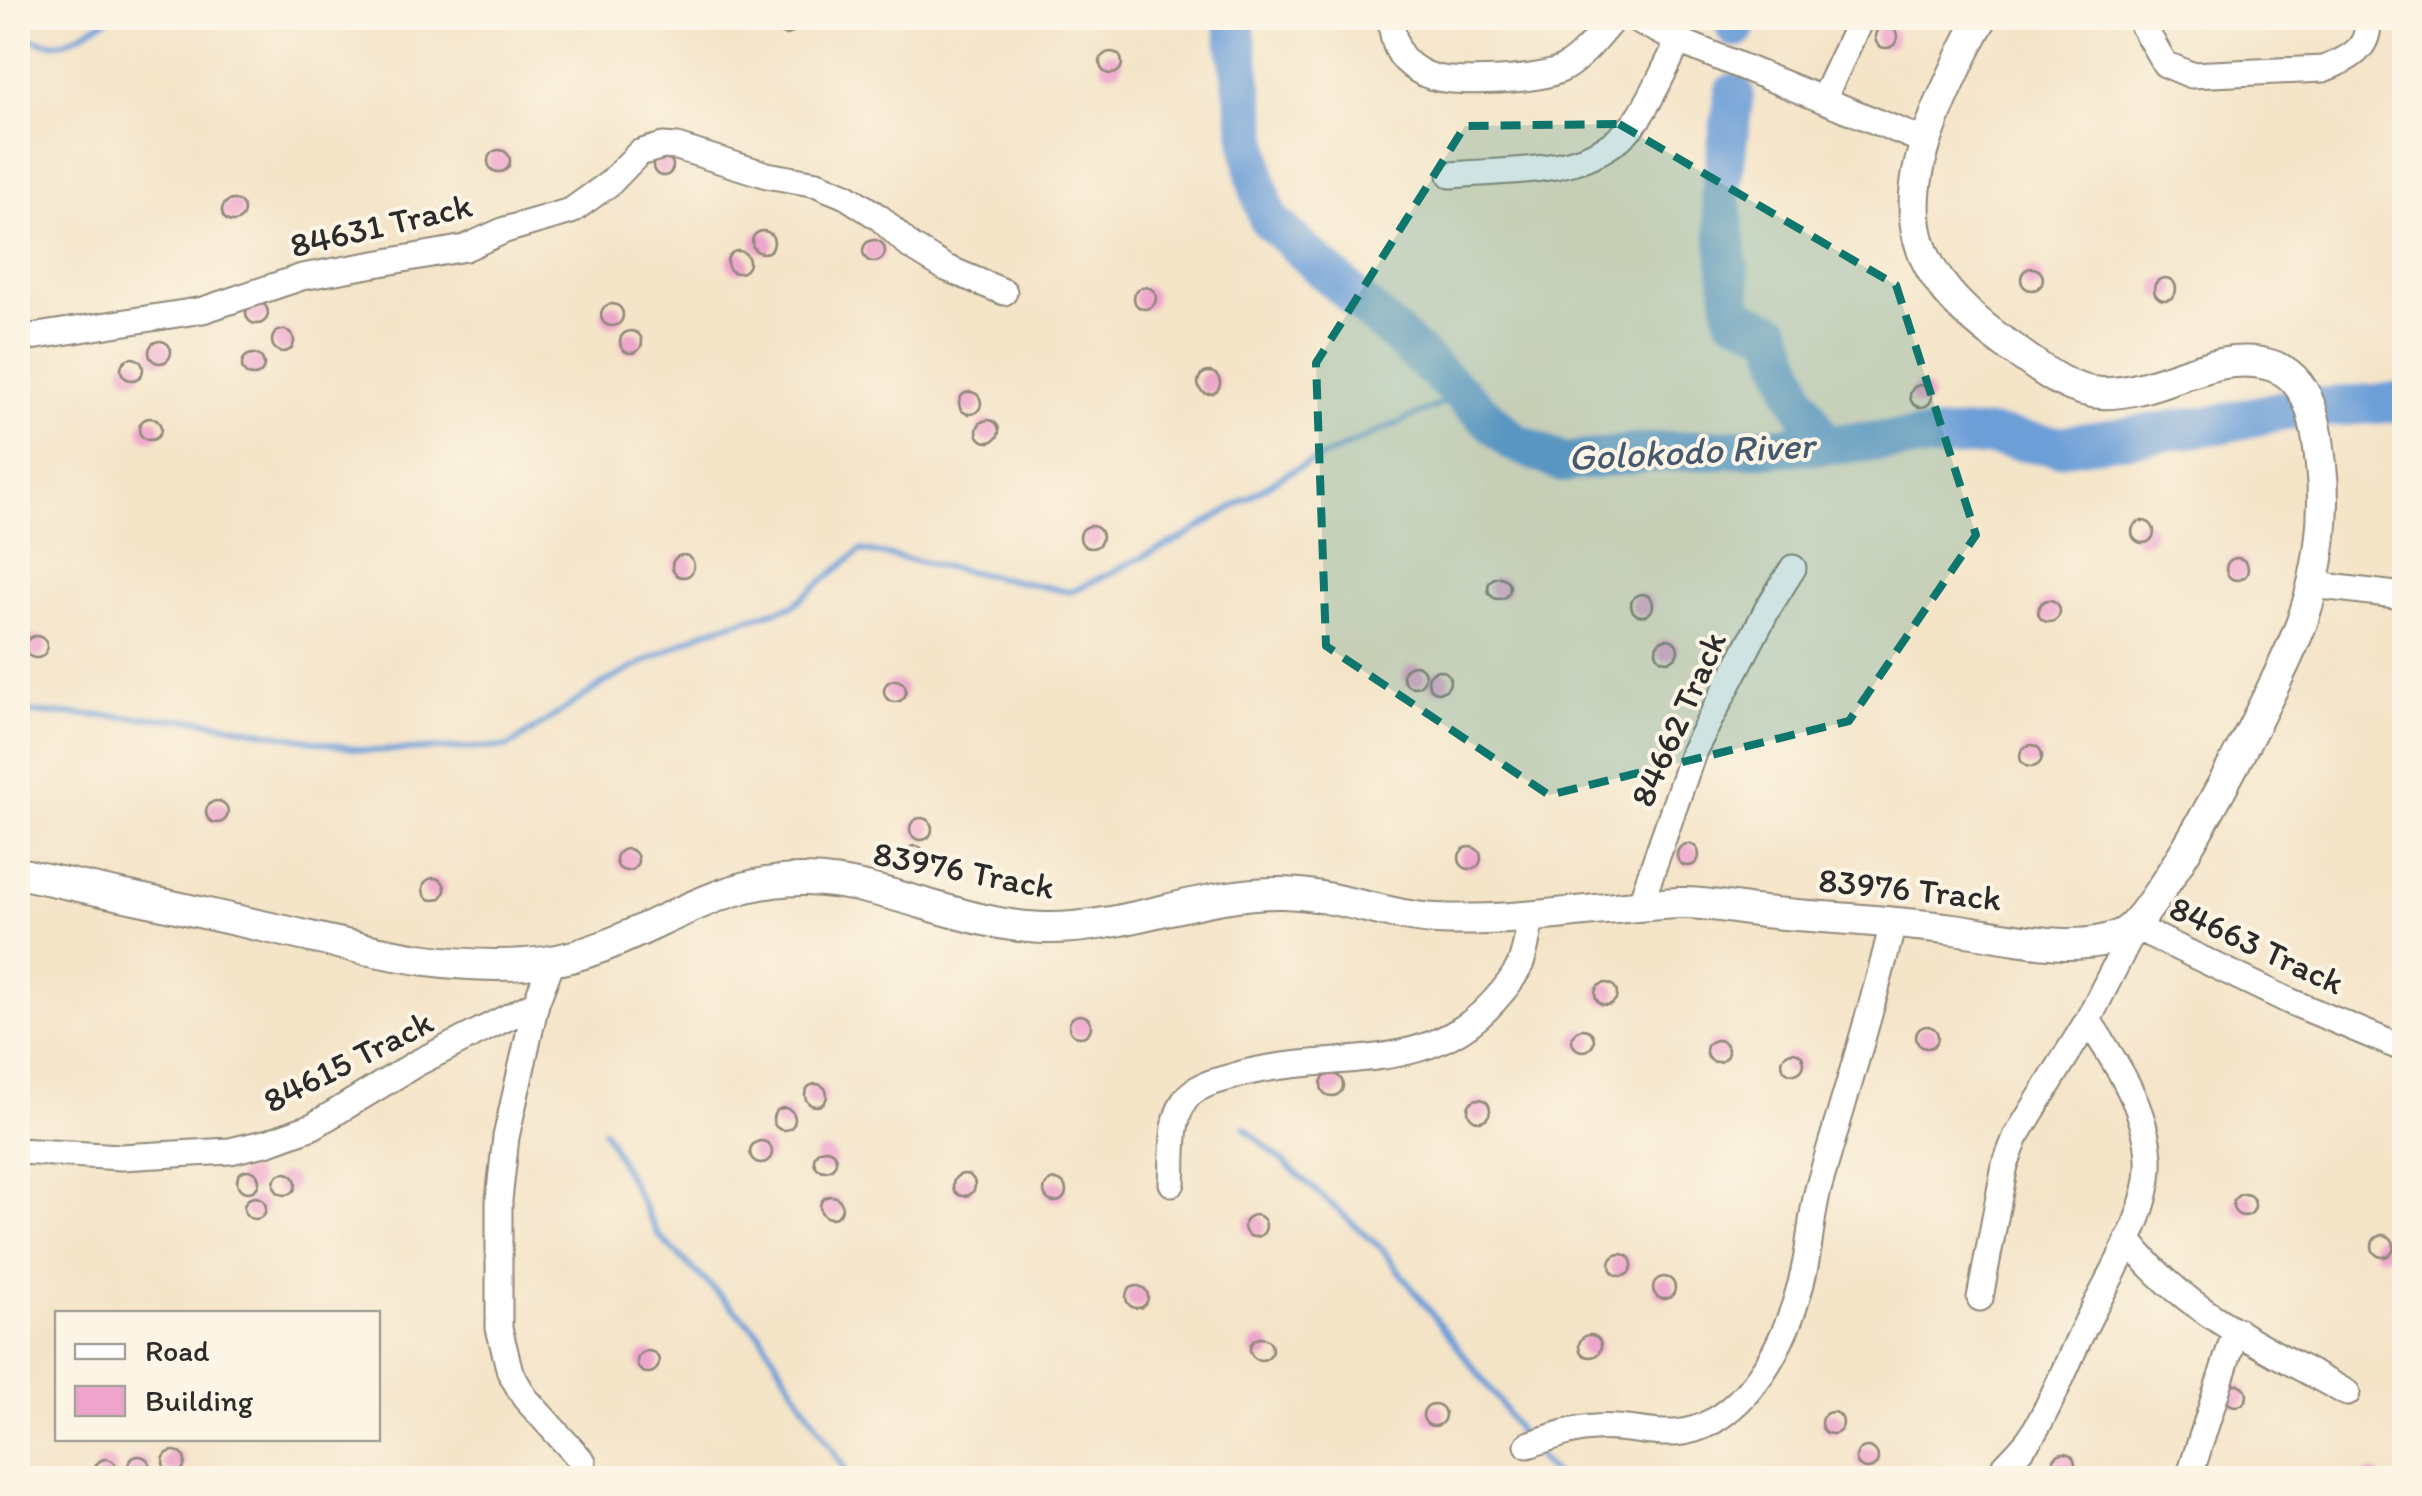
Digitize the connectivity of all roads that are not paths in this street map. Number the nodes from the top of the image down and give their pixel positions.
1 (1390, 18) edge
2 (1614, 18) edge
3 (1634, 18) edge
4 (1861, 18) edge
5 (1982, 18) edge
6 (2138, 18) edge
7 (2367, 18) edge
8 (1679, 41) junction
9 (1822, 99) junction
10 (1924, 141) junction
11 (1451, 175) dead end
12 (1004, 292) dead end
13 (18, 340) edge
14 (1793, 568) dead end
15 (2312, 585) junction
16 (2404, 596) edge
17 (18, 873) edge
18 (1640, 905) junction
19 (1531, 918) junction
20 (1893, 923) junction
21 (2135, 926) junction
22 (552, 961) junction
23 (536, 1003) junction
24 (2088, 1020) junction
25 (2404, 1049) edge
26 (18, 1151) edge
27 (1172, 1182) dead end
28 (2128, 1239) junction
29 (1980, 1298) dead end
30 (2236, 1330) junction
31 (2347, 1392) dead end
32 (1528, 1446) dead end
33 (583, 1462) dead end
34 (1995, 1478) edge
35 (2189, 1478) edge

1 - 2 street
3 - 8 street
4 - 9 street
5 - 10 street
6 - 7 street
8 - 9 street
8 - 11 street
9 - 10 street
10 - 15 street
12 - 13 street, 84631 Track
14 - 18 street, 84662 Track
15 - 16 street
15 - 21 street
17 - 22 street, 83976 Track
18 - 19 street, 83976 Track
18 - 20 street, 83976 Track
19 - 22 street, 83976 Track
19 - 27 street
20 - 21 street, 83976 Track
20 - 32 street
21 - 24 street
21 - 25 street, 84663 Track
22 - 23 street
23 - 26 street, 84615 Track
23 - 33 street
24 - 28 street
24 - 29 street
28 - 30 street
28 - 34 street
30 - 31 street
30 - 35 street

